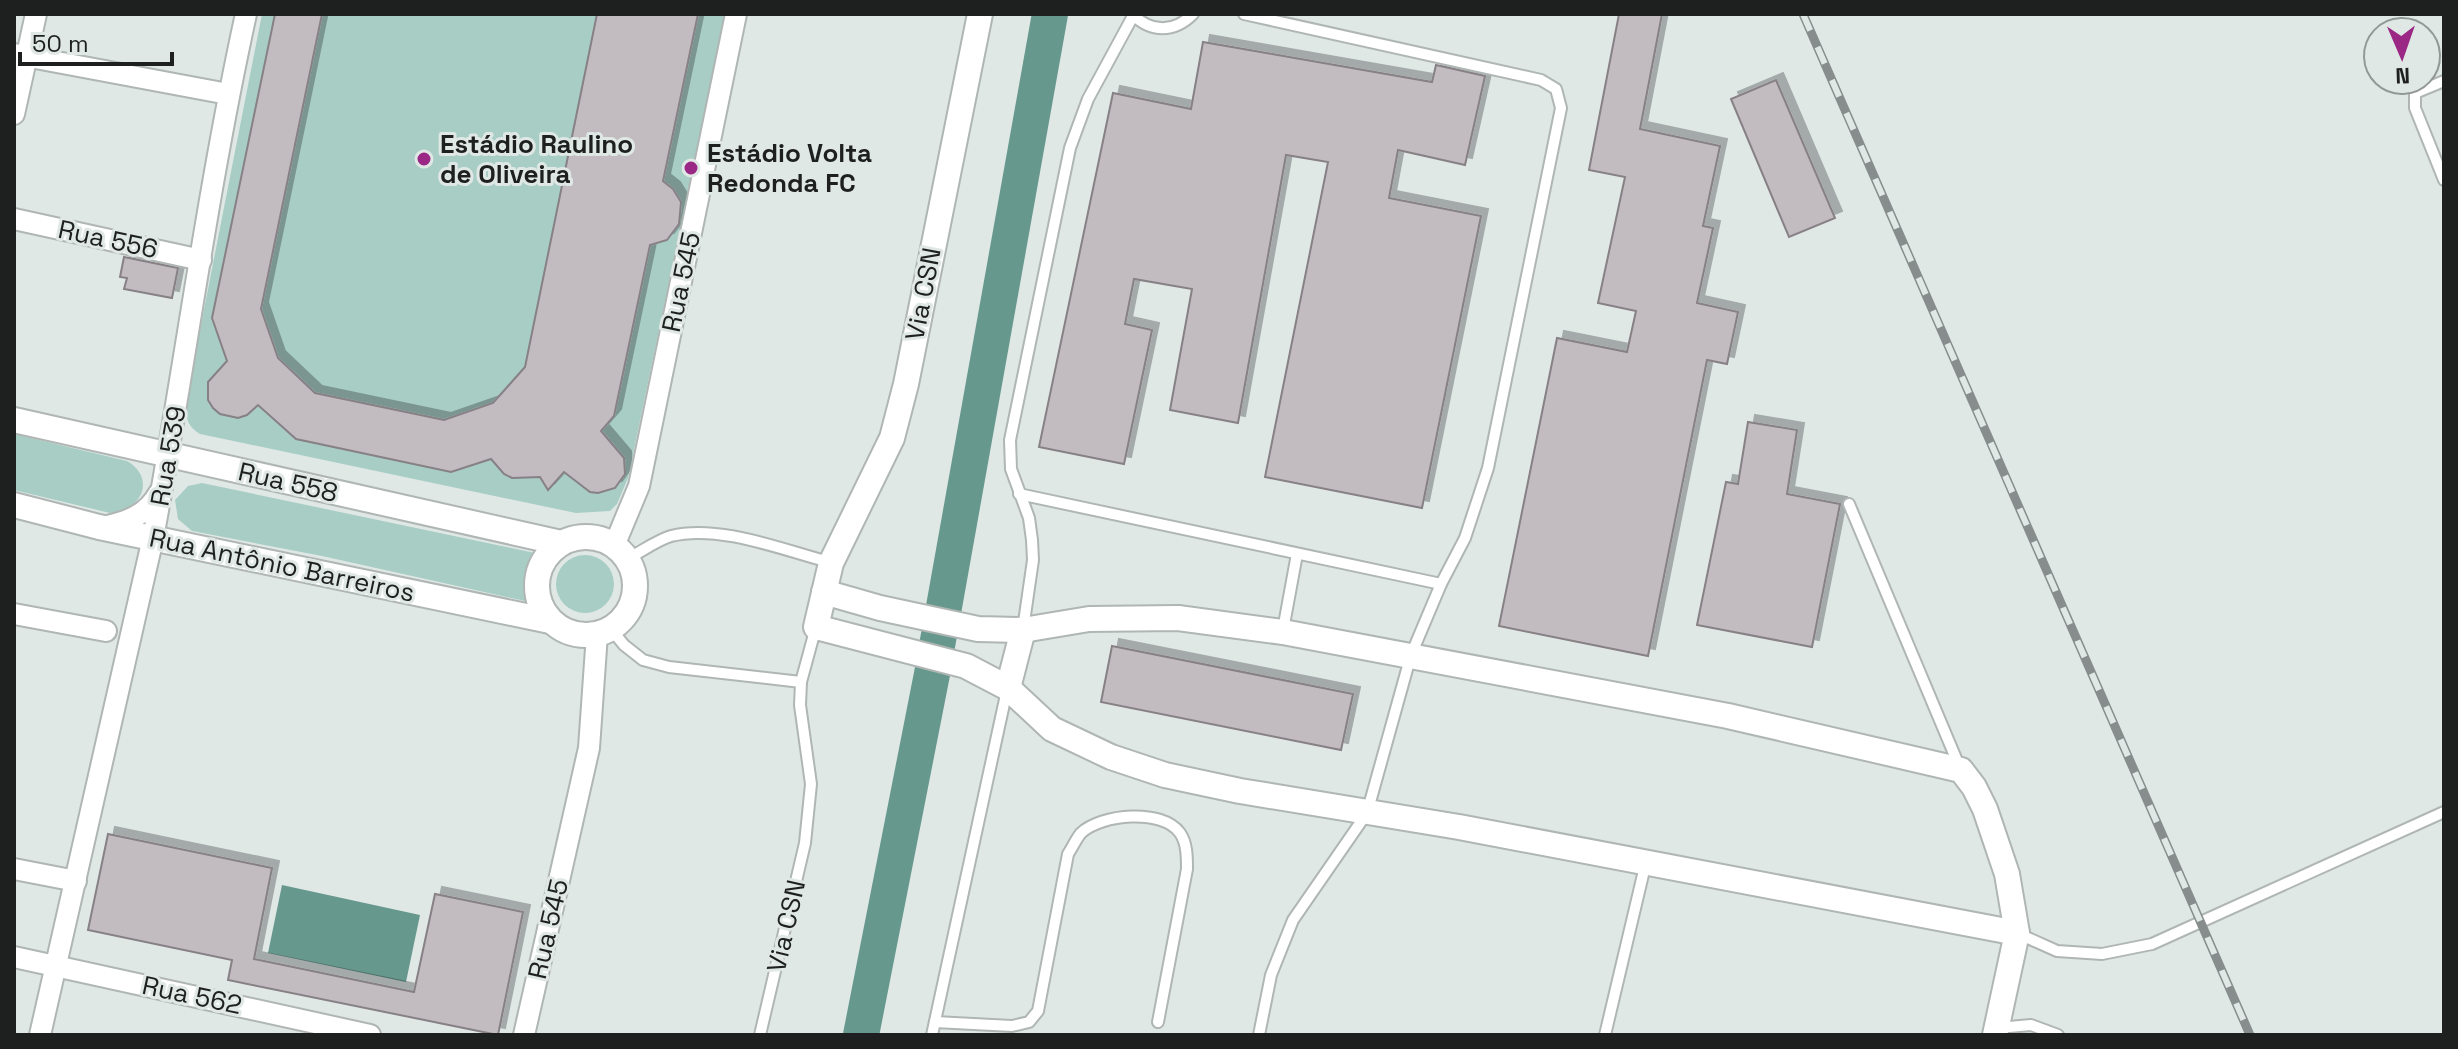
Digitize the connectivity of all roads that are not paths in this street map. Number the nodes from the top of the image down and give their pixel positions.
1 (36, 14) edge
2 (246, 14) edge
3 (736, 14) edge
4 (980, 14) edge
5 (1193, 14) edge
6 (1244, 14) edge
7 (1133, 15) edge
8 (20, 55) edge
9 (2444, 81) edge
10 (228, 94) junction
11 (14, 114) edge
12 (2444, 180) edge
13 (14, 219) edge
14 (201, 260) junction
15 (14, 420) edge
16 (169, 456) junction
17 (163, 486) junction
18 (1019, 494) junction
19 (1849, 504) dead end
20 (14, 505) edge
21 (99, 527) junction
22 (153, 538) junction
23 (561, 543) junction
24 (621, 552) junction
25 (1297, 554) junction
26 (831, 563) junction
27 (1441, 584) junction
28 (824, 592) junction
29 (15, 621) edge
30 (550, 621) junction
31 (816, 627) junction
32 (1023, 630) junction
33 (106, 631) dead end
34 (604, 631) junction
35 (1283, 632) junction
36 (1411, 655) junction
37 (801, 682) junction
38 (1008, 688) junction
39 (1961, 770) junction
40 (2444, 812) edge
41 (1367, 813) junction
42 (1646, 862) junction
43 (14, 869) edge
44 (76, 881) junction
45 (2017, 933) junction
46 (14, 957) edge
47 (55, 965) junction
48 (277, 1014) junction
49 (935, 1022) junction
50 (1158, 1022) dead end
51 (1996, 1032) edge
52 (40, 1035) edge
53 (273, 1035) edge
54 (370, 1035) edge
55 (524, 1035) edge
56 (760, 1035) edge
57 (932, 1035) edge
58 (1259, 1035) edge
59 (1605, 1035) edge
60 (2058, 1035) edge

1 - 8 street
2 - 10 street, Rua 539
3 - 24 street, Rua 545
4 - 26 street, Via CSN
5 - 7 lane
6 - 27 lane
7 - 18 lane
8 - 10 street
8 - 11 street
9 - 12 lane
10 - 14 street, Rua 539
13 - 14 street, Rua 556
14 - 16 street, Rua 539
15 - 16 street, Rua 558
16 - 17 street, Rua 539
16 - 23 street, Rua 558
17 - 21 street
17 - 22 street, Rua 539
18 - 25 lane
18 - 32 lane
19 - 39 lane
20 - 21 street, Rua Antônio Barreiros
21 - 22 street, Rua Antônio Barreiros
22 - 30 street, Rua Antônio Barreiros
22 - 44 street, Rua 539
23 - 24 street
23 - 30 street
24 - 26 lane
24 - 34 street
25 - 27 lane
25 - 35 lane
26 - 28 street, Via CSN
27 - 36 lane
28 - 31 street, Via CSN
28 - 32 street
29 - 33 street
30 - 34 street
31 - 37 lane, Via CSN
31 - 38 street
32 - 35 street
32 - 38 street
34 - 37 lane
34 - 55 street, Rua 545
35 - 36 street
36 - 39 street
36 - 41 lane
37 - 56 lane, Via CSN
38 - 41 street
38 - 49 lane
39 - 45 street
40 - 45 lane
41 - 42 street
41 - 58 lane
42 - 45 street
42 - 59 lane
43 - 44 street
44 - 47 street, Rua 539
45 - 51 street
46 - 47 street, Rua 562
47 - 48 street, Rua 562
47 - 52 street, Rua 539
48 - 53 street
48 - 54 street, Rua 562
49 - 50 lane
49 - 57 lane
51 - 60 lane

